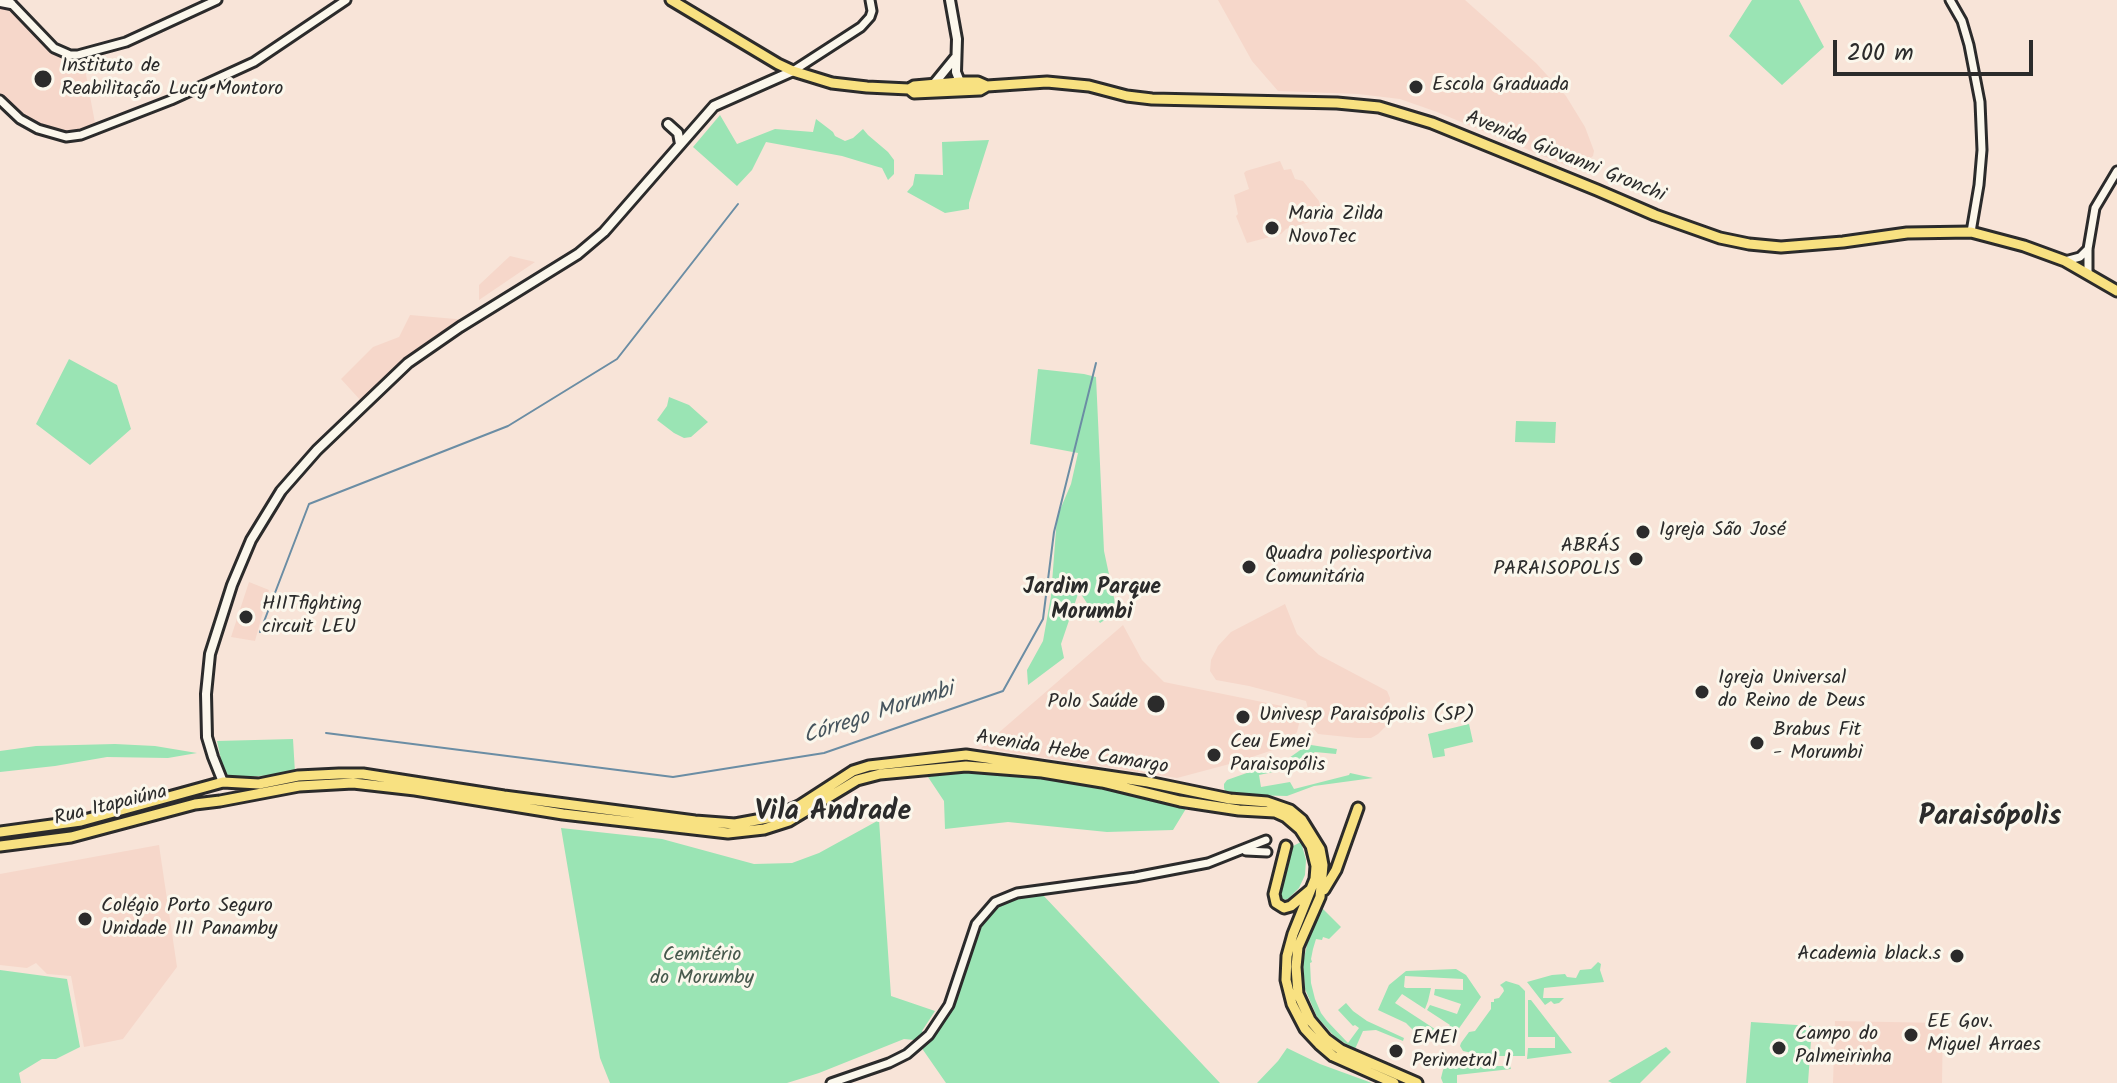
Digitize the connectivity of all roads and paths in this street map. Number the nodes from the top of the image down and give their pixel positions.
1 (217, 0) edge
2 (346, 0) edge
3 (671, 0) edge
4 (870, 0) edge
5 (950, 0) edge
6 (1950, 0) edge
7 (0, 2) edge
8 (10, 2) edge
9 (955, 57) junction
10 (793, 71) junction
11 (960, 81) junction
12 (934, 85) junction
13 (987, 86) junction
14 (948, 92) junction
15 (0, 100) edge
16 (668, 124) dead end
17 (680, 144) junction
18 (2117, 171) edge
19 (1971, 232) junction
20 (2088, 249) junction
21 (2065, 261) junction
22 (2088, 273) junction
23 (2117, 291) edge
24 (213, 757) junction
25 (223, 782) junction
26 (208, 785) junction
27 (231, 799) joint
28 (195, 804) junction
29 (1358, 808) dead end
30 (125, 810) junction
31 (117, 825) junction
32 (0, 832) edge
33 (1266, 840) dead end
34 (0, 846) edge
35 (1286, 846) dead end
36 (1240, 852) junction
37 (1267, 852) dead end
38 (1310, 890) junction
39 (1320, 897) junction
40 (831, 1083) edge
41 (1394, 1083) edge
42 (1417, 1083) edge

1 - 8 street
2 - 15 street
3 - 10 main road, Avenida Giovanni Gronchi
4 - 10 street
5 - 9 main road
6 - 19 street
7 - 8 main road
9 - 11 main road
9 - 12 main road
10 - 12 main road, Avenida Giovanni Gronchi
10 - 17 main road
11 - 12 main road, Avenida Giovanni Gronchi
11 - 13 main road, Avenida Giovanni Gronchi
11 - 14 main road
12 - 14 main road, Avenida Giovanni Gronchi
13 - 14 main road, Avenida Giovanni Gronchi
13 - 19 main road, Avenida Giovanni Gronchi
16 - 17 main road
17 - 24 main road
18 - 20 street
19 - 21 main road, Avenida Giovanni Gronchi
20 - 21 street
20 - 22 street
21 - 22 main road, Avenida Giovanni Gronchi
22 - 23 main road, Avenida Giovanni Gronchi
24 - 25 main road
24 - 26 main road
25 - 26 main road, Rua Itapaiúna
25 - 28 main road
25 - 39 main road, Avenida Hebe Camargo
26 - 30 main road, Rua Itapaiúna
27 - 28 main road, Rua Itapaiúna
27 - 38 main road, Avenida Hebe Camargo
28 - 31 main road, Rua Itapaiúna
29 - 39 main road
30 - 31 main road
30 - 32 main road, Rua Itapaiúna
31 - 34 main road, Rua Itapaiúna
33 - 36 street
35 - 38 main road
36 - 37 street
36 - 40 street
38 - 41 main road, Avenida Hebe Camargo
39 - 42 main road, Avenida Hebe Camargo

